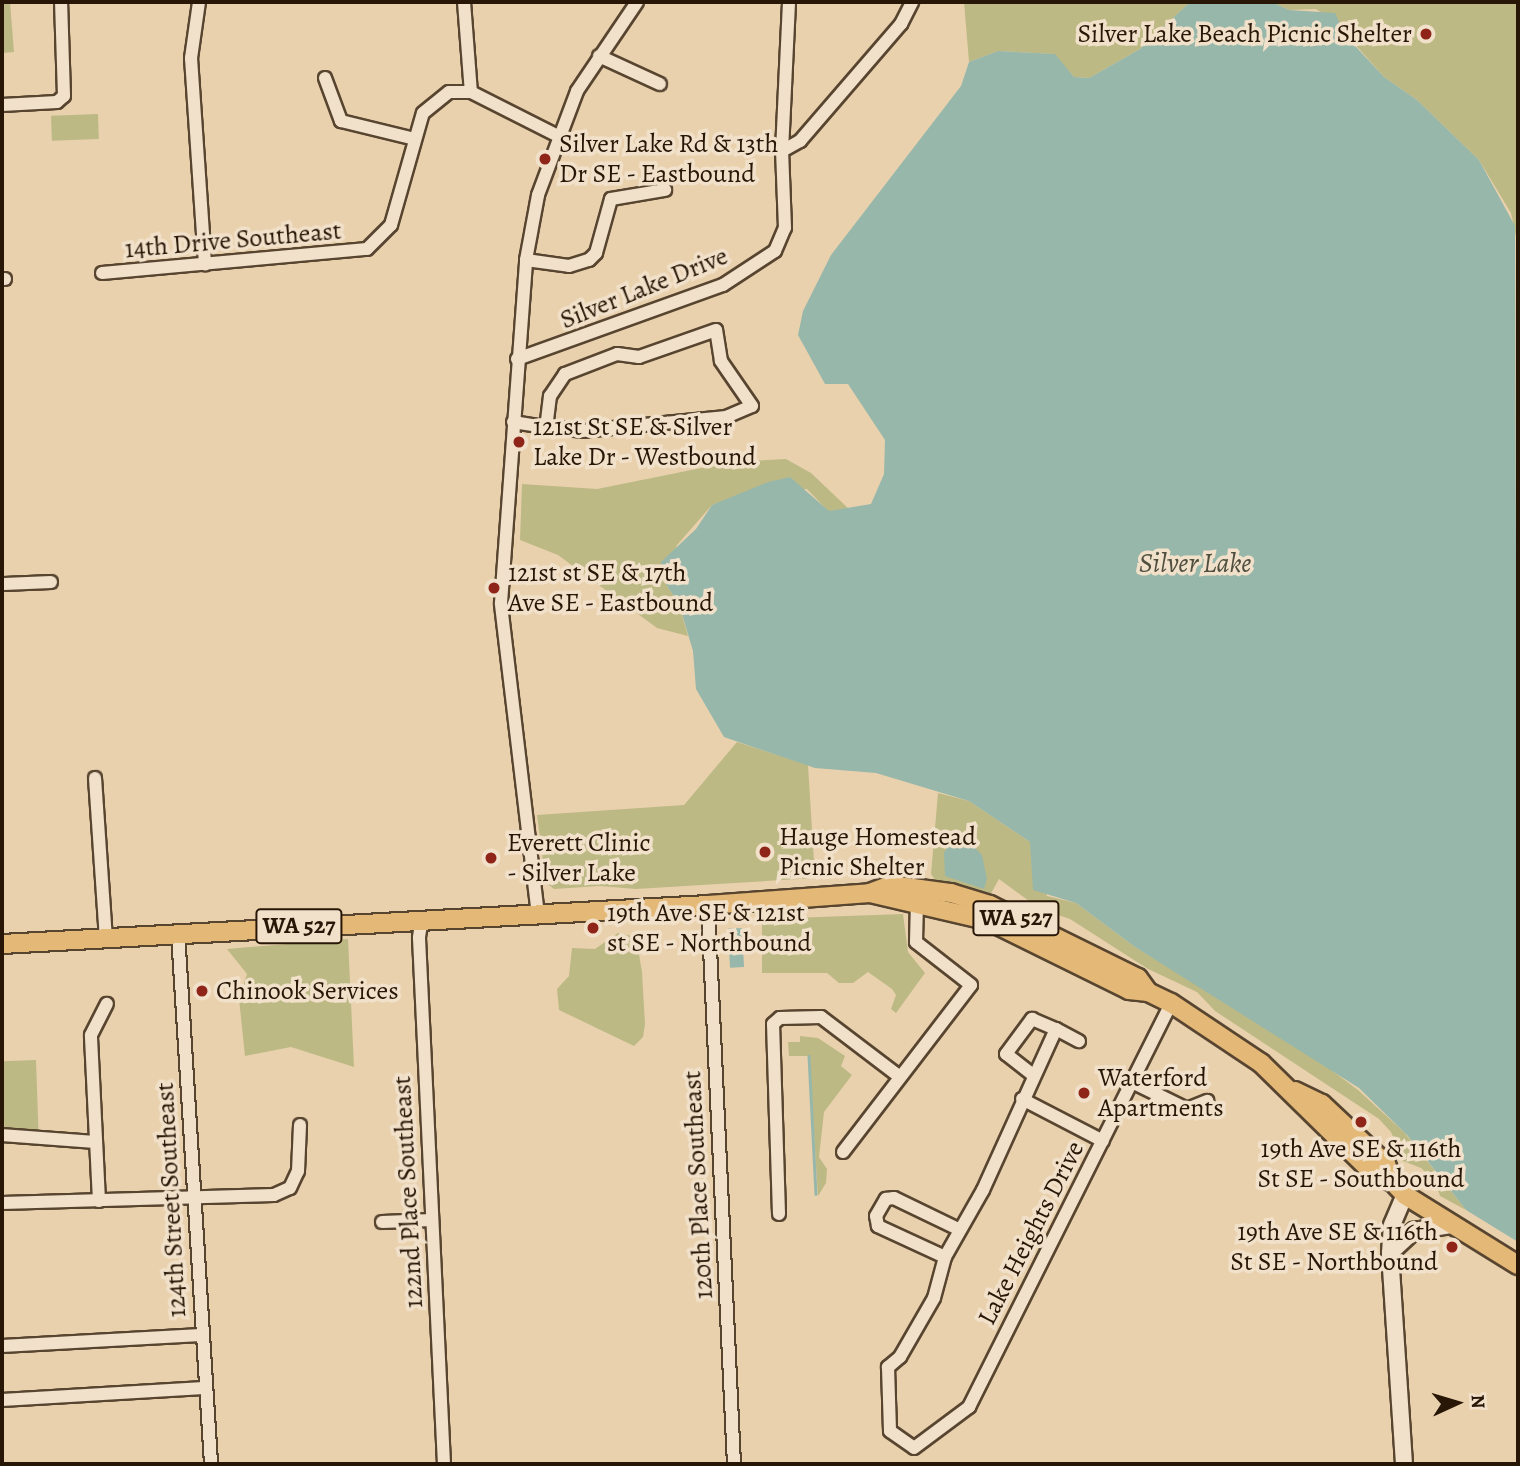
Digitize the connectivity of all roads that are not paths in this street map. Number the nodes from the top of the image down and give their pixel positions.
1 (61, 2) edge
2 (199, 2) edge
3 (464, 2) edge
4 (638, 2) edge
5 (789, 2) edge
6 (912, 2) edge
7 (599, 56) junction
8 (325, 78) dead end
9 (660, 84) dead end
10 (471, 92) junction
11 (2, 104) edge
12 (558, 136) junction
13 (415, 139) junction
14 (782, 151) junction
15 (664, 190) dead end
16 (526, 260) junction
17 (205, 265) junction
18 (102, 273) dead end
19 (517, 359) junction
20 (513, 422) junction
21 (546, 427) junction
22 (51, 582) dead end
23 (2, 584) edge
24 (96, 778) dead end
25 (870, 893) junction
26 (917, 902) junction
27 (708, 905) junction
28 (538, 915) junction
29 (422, 918) junction
30 (178, 933) junction
31 (106, 938) junction
32 (2, 944) edge
33 (1148, 992) junction
34 (1171, 1003) junction
35 (107, 1004) dead end
36 (1056, 1029) junction
37 (1079, 1041) dead end
38 (1033, 1075) junction
39 (901, 1077) junction
40 (1132, 1082) junction
41 (1022, 1099) junction
42 (1208, 1101) dead end
43 (300, 1125) dead end
44 (2, 1135) edge
45 (1103, 1141) junction
46 (96, 1142) junction
47 (843, 1152) dead end
48 (1399, 1188) junction
49 (194, 1198) junction
50 (99, 1201) junction
51 (2, 1203) edge
52 (779, 1214) dead end
53 (432, 1220) junction
54 (382, 1222) dead end
55 (1451, 1224) junction
56 (958, 1229) junction
57 (1390, 1253) junction
58 (945, 1257) junction
59 (1518, 1265) edge
60 (201, 1335) junction
61 (2, 1346) edge
62 (204, 1388) junction
63 (2, 1400) edge
64 (211, 1464) edge
65 (444, 1464) edge
66 (734, 1464) edge
67 (1404, 1464) edge

1 - 11 street
2 - 17 street
3 - 10 street
4 - 7 street
5 - 14 street, Silver Lake Drive
6 - 14 street
7 - 9 street
7 - 12 street
8 - 13 street
10 - 12 street
10 - 13 street
12 - 16 street
13 - 17 street, 14th Drive Southeast
14 - 19 street, Silver Lake Drive
15 - 16 street
16 - 19 street
17 - 18 street, 14th Drive Southeast
19 - 20 street
20 - 21 street
20 - 28 street
21 - 21 street
22 - 23 street
24 - 31 street
25 - 26 main road, WA 527
25 - 27 main road, WA 527
25 - 33 main road, WA 527
26 - 33 main road, WA 527
26 - 39 street
27 - 28 main road, WA 527
27 - 66 street, 120th Place Southeast
28 - 29 main road, WA 527
29 - 30 main road, WA 527
29 - 53 street, 122nd Place Southeast
30 - 31 main road, WA 527
30 - 49 street, 124th Street Southeast
31 - 32 main road, WA 527
33 - 34 main road, WA 527
34 - 40 street, Lake Heights Drive
34 - 48 main road, WA 527
35 - 46 street
36 - 37 street
36 - 38 street
36 - 38 street
38 - 41 street
39 - 47 street
39 - 52 street
40 - 42 street
40 - 45 street, Lake Heights Drive
41 - 45 street
41 - 56 street
43 - 49 street
44 - 46 street
45 - 58 street, Lake Heights Drive
46 - 50 street
48 - 55 main road, WA 527
48 - 57 street
49 - 50 street
49 - 60 street, 124th Street Southeast
50 - 51 street
53 - 54 street
53 - 65 street, 122nd Place Southeast
55 - 57 street
55 - 59 main road, WA 527
56 - 58 street
56 - 58 street
57 - 67 street
60 - 61 street
60 - 62 street, 124th Street Southeast
62 - 63 street
62 - 64 street, 124th Street Southeast

